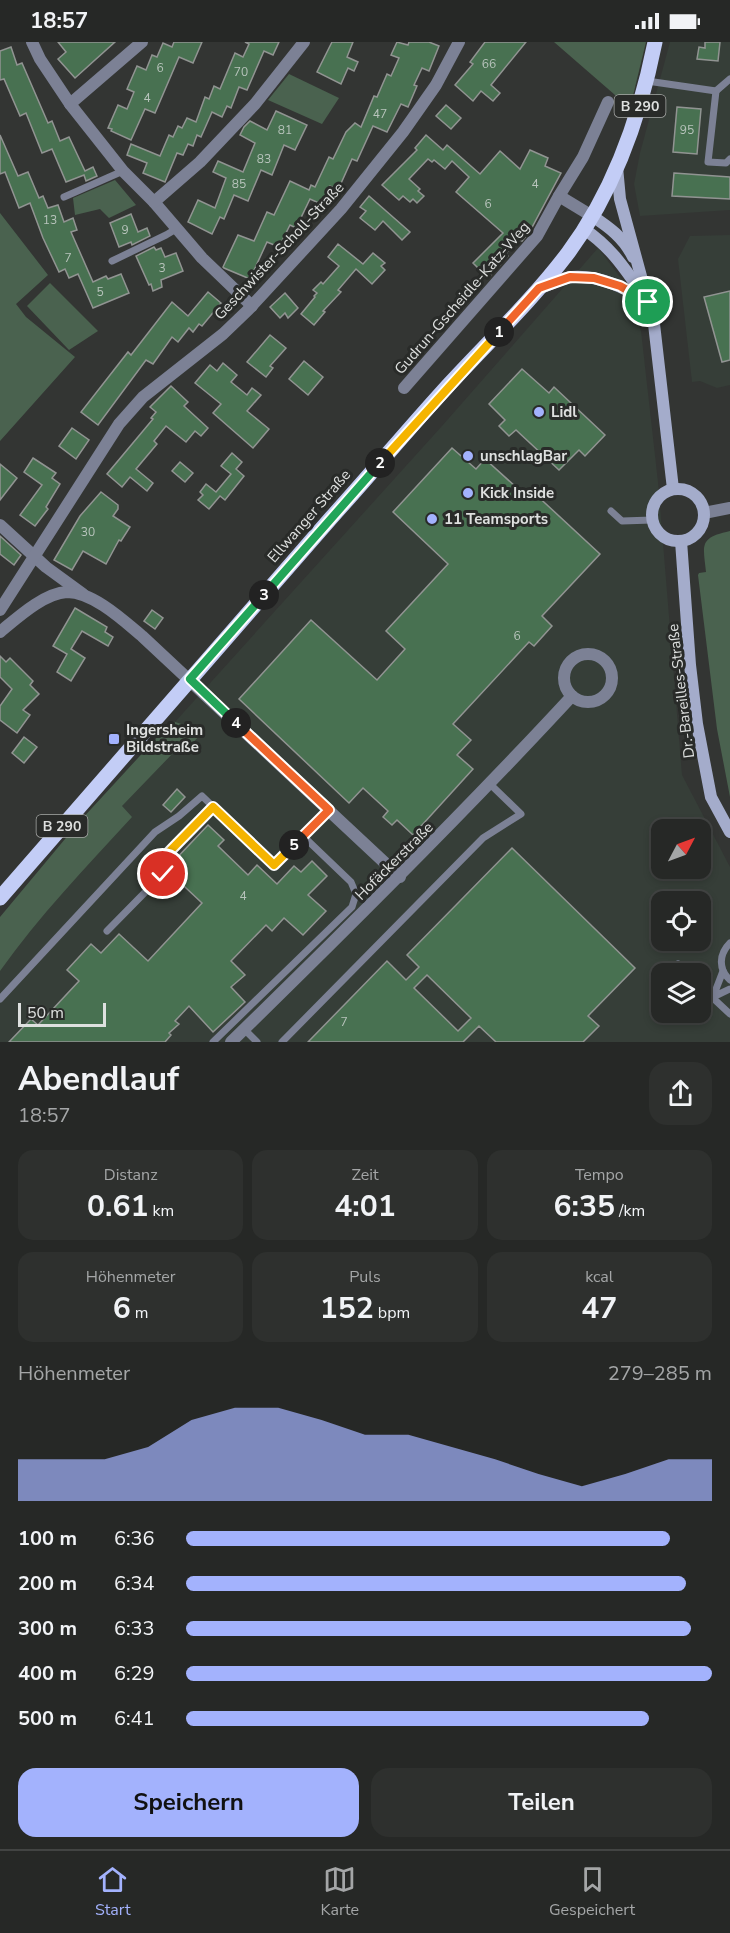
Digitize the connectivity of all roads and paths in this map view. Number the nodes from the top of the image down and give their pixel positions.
1 (33, 42) edge
2 (142, 42) edge
3 (304, 42) edge
4 (459, 42) edge
5 (655, 42) edge
6 (647, 81) junction
7 (727, 81) edge
8 (716, 91) junction
9 (730, 91) edge
10 (608, 102) dead end
11 (70, 104) junction
12 (730, 159) edge
13 (617, 167) junction
14 (123, 171) junction
15 (559, 196) junction
16 (64, 197) dead end
17 (154, 202) junction
18 (588, 222) junction
19 (176, 229) junction
20 (112, 261) dead end
21 (640, 272) junction
22 (539, 288) junction
23 (648, 302) junction
24 (252, 306) junction
25 (404, 388) dead end
26 (673, 489) junction
27 (730, 508) edge
28 (611, 511) dead end
29 (704, 513) junction
30 (652, 520) junction
31 (0, 525) edge
32 (681, 541) junction
33 (35, 556) junction
34 (87, 596) junction
35 (0, 610) edge
36 (0, 632) edge
37 (190, 679) junction
38 (572, 696) junction
39 (490, 784) junction
40 (213, 807) junction
41 (329, 810) junction
42 (730, 831) edge
43 (303, 836) junction
44 (400, 877) junction
45 (0, 898) edge
46 (107, 931) dead end
47 (730, 943) edge
48 (723, 971) junction
49 (730, 980) edge
50 (730, 989) edge
51 (713, 998) junction
52 (0, 999) edge
53 (730, 1014) edge
54 (244, 1029) junction
55 (213, 1042) edge
56 (231, 1042) edge
57 (257, 1042) edge
58 (282, 1042) edge

1 - 11 street
2 - 11 street
3 - 17 street
4 - 24 street, Geschwister-Scholl-Straße
5 - 6 main road, Ellwanger Straße / B 290
6 - 8 lane
6 - 13 main road, Ellwanger Straße / B 290
7 - 8 lane
7 - 9 lane
8 - 12 lane
10 - 15 street, Gudrun-Gscheidle-Katz-Weg
11 - 14 street
13 - 18 main road, Ellwanger Straße / B 290
13 - 21 main road
14 - 16 lane
14 - 17 street
15 - 18 street
15 - 25 street, Gudrun-Gscheidle-Katz-Weg
17 - 19 street
18 - 21 main road
18 - 22 main road, Ellwanger Straße / B 290
18 - 23 main road
19 - 20 lane
19 - 24 street
21 - 23 main road
22 - 23 main road
22 - 37 main road, Ellwanger Straße / B 290
23 - 26 main road
24 - 33 street, Geschwister-Scholl-Straße
26 - 29 main road
26 - 30 main road
27 - 29 street
28 - 30 lane
29 - 32 main road
30 - 32 main road
31 - 33 street
32 - 42 main road, Dr.-Bareilles-Straße
33 - 34 street
33 - 35 street, Geschwister-Scholl-Straße
34 - 36 street
34 - 37 street
37 - 41 street
37 - 45 main road, Ellwanger Straße / B 290
38 - 38 street
38 - 39 street, Hofäckerstraße
39 - 44 street, Hofäckerstraße
39 - 58 lane
40 - 43 lane
40 - 46 lane
40 - 52 lane
41 - 43 lane
41 - 44 street
43 - 55 lane
44 - 54 street, Hofäckerstraße
47 - 48 lane
48 - 49 lane
48 - 51 lane
50 - 51 lane
51 - 53 lane
54 - 56 street, Hofäckerstraße
54 - 57 lane

